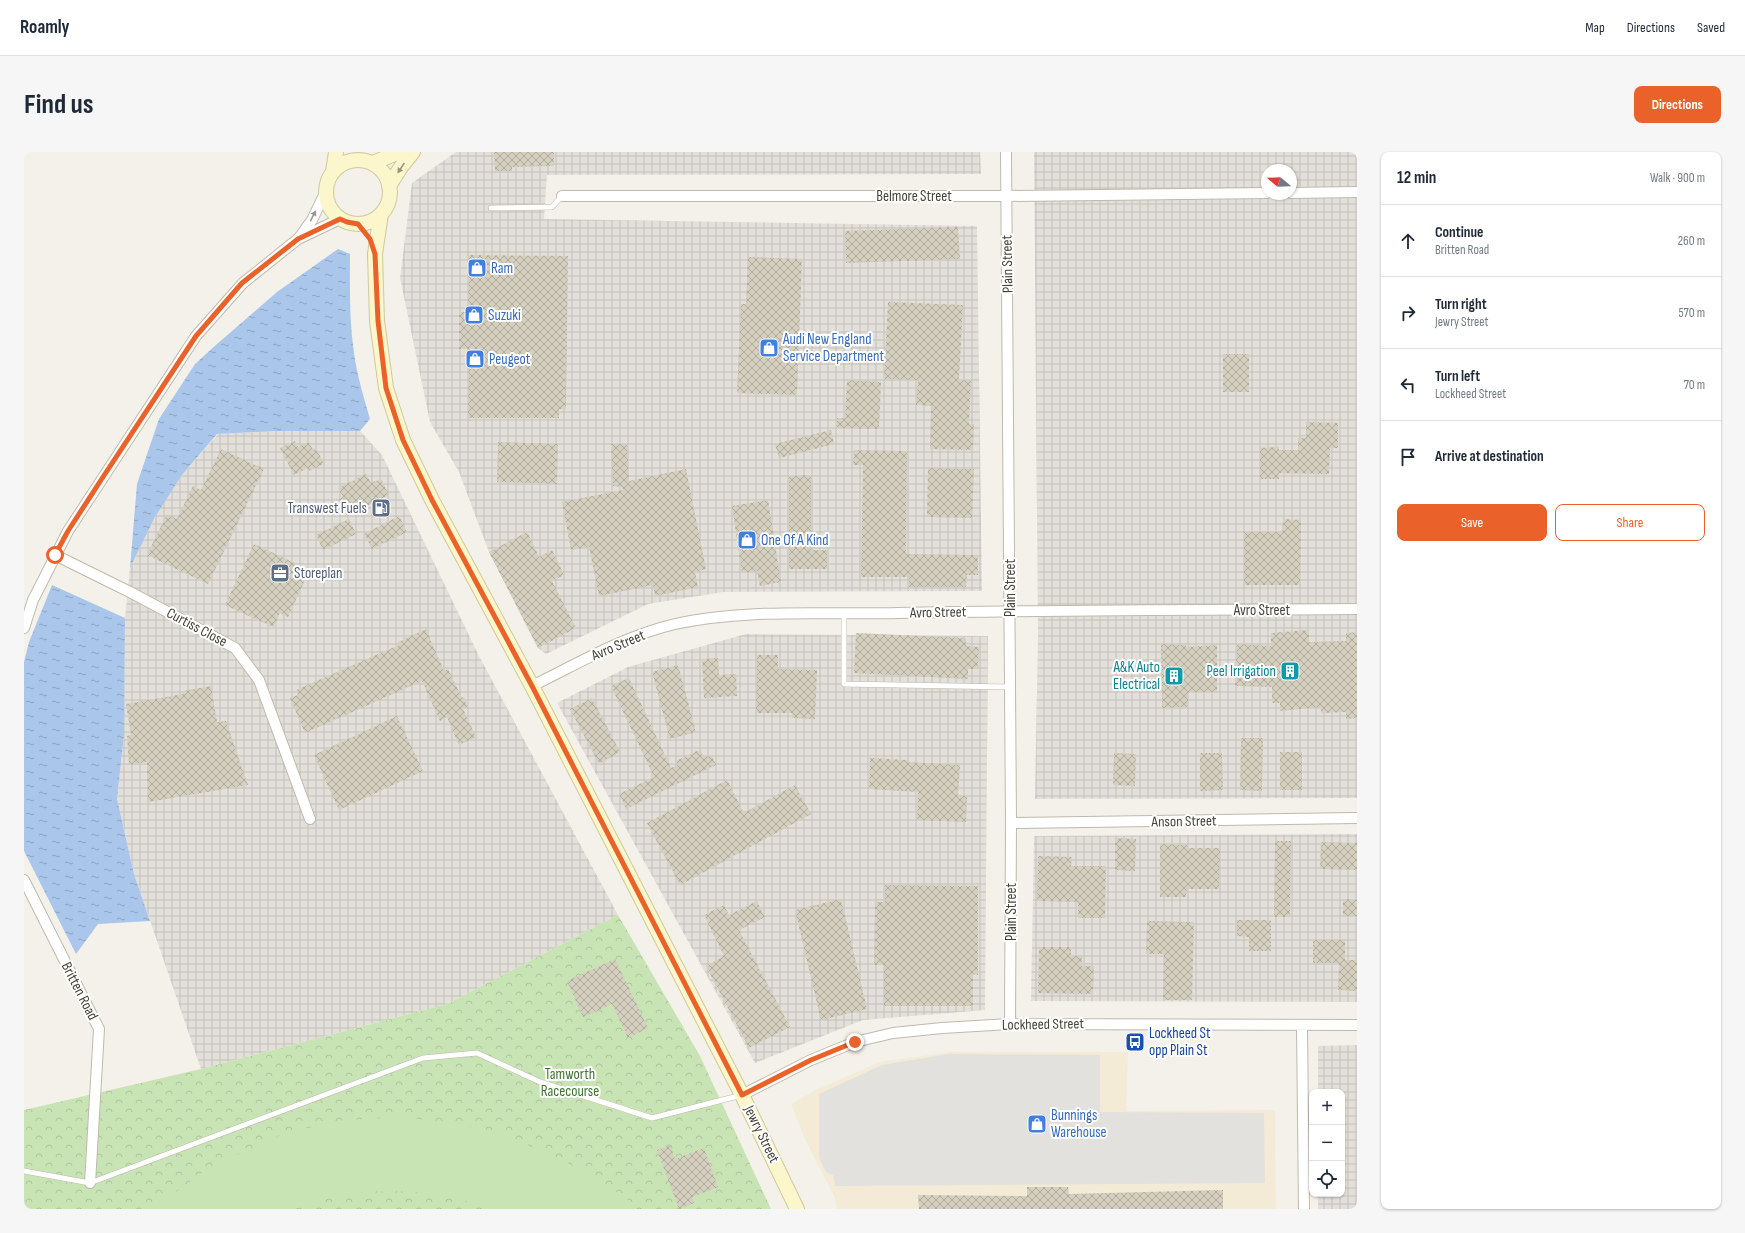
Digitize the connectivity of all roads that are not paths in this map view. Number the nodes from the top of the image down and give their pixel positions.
1 (336, 152) edge
2 (399, 152) edge
3 (413, 152) edge
4 (1006, 152) edge
5 (364, 158) edge
6 (333, 172) junction
7 (390, 186) junction
8 (326, 191) junction
9 (1357, 192) edge
10 (1261, 193) edge
11 (1297, 193) edge
12 (562, 196) joint
13 (1006, 196) junction
14 (491, 208) dead end
15 (382, 214) junction
16 (340, 219) junction
17 (358, 224) junction
18 (298, 239) junction
19 (375, 254) junction
20 (55, 555) junction
21 (1357, 609) edge
22 (1010, 611) junction
23 (844, 614) junction
24 (24, 628) edge
25 (532, 686) junction
26 (1010, 687) junction
27 (1357, 818) edge
28 (310, 819) dead end
29 (1012, 823) junction
30 (24, 880) edge
31 (1010, 1024) junction
32 (1357, 1025) edge
33 (1302, 1026) junction
34 (742, 1095) junction
35 (24, 1171) edge
36 (90, 1183) junction
37 (797, 1209) edge
38 (1304, 1209) edge

1 - 6 main road
2 - 5 main road
3 -> 7 main road
4 - 13 street, Plain Street
5 - 6 main road
5 - 7 main road
6 - 8 main road
7 - 15 main road
8 - 16 main road
18 -> 8 street
9 - 11 street
10 - 13 street, Belmore Street
12 - 13 street, Belmore Street
12 - 14 lane
13 - 22 street, Plain Street
15 - 17 main road
15 - 19 main road, Jewry Street
16 - 17 main road
16 - 18 street
17 - 19 main road, Jewry Street
18 - 20 street
19 - 25 main road, Jewry Street
20 - 24 street
20 - 28 street, Curtiss Close
21 - 22 street, Avro Street
22 - 23 street, Avro Street
22 - 26 street, Plain Street
23 - 25 street, Avro Street
23 - 26 lane
25 - 34 main road, Jewry Street
26 - 29 street, Plain Street
27 - 29 street, Anson Street
29 - 31 street, Plain Street
30 - 36 street, Britten Road
31 - 33 street, Lockheed Street
31 - 34 street, Lockheed Street
32 - 33 street, Lockheed Street
33 - 38 street
34 - 36 lane
34 - 37 main road, Jewry Street
35 - 36 lane

